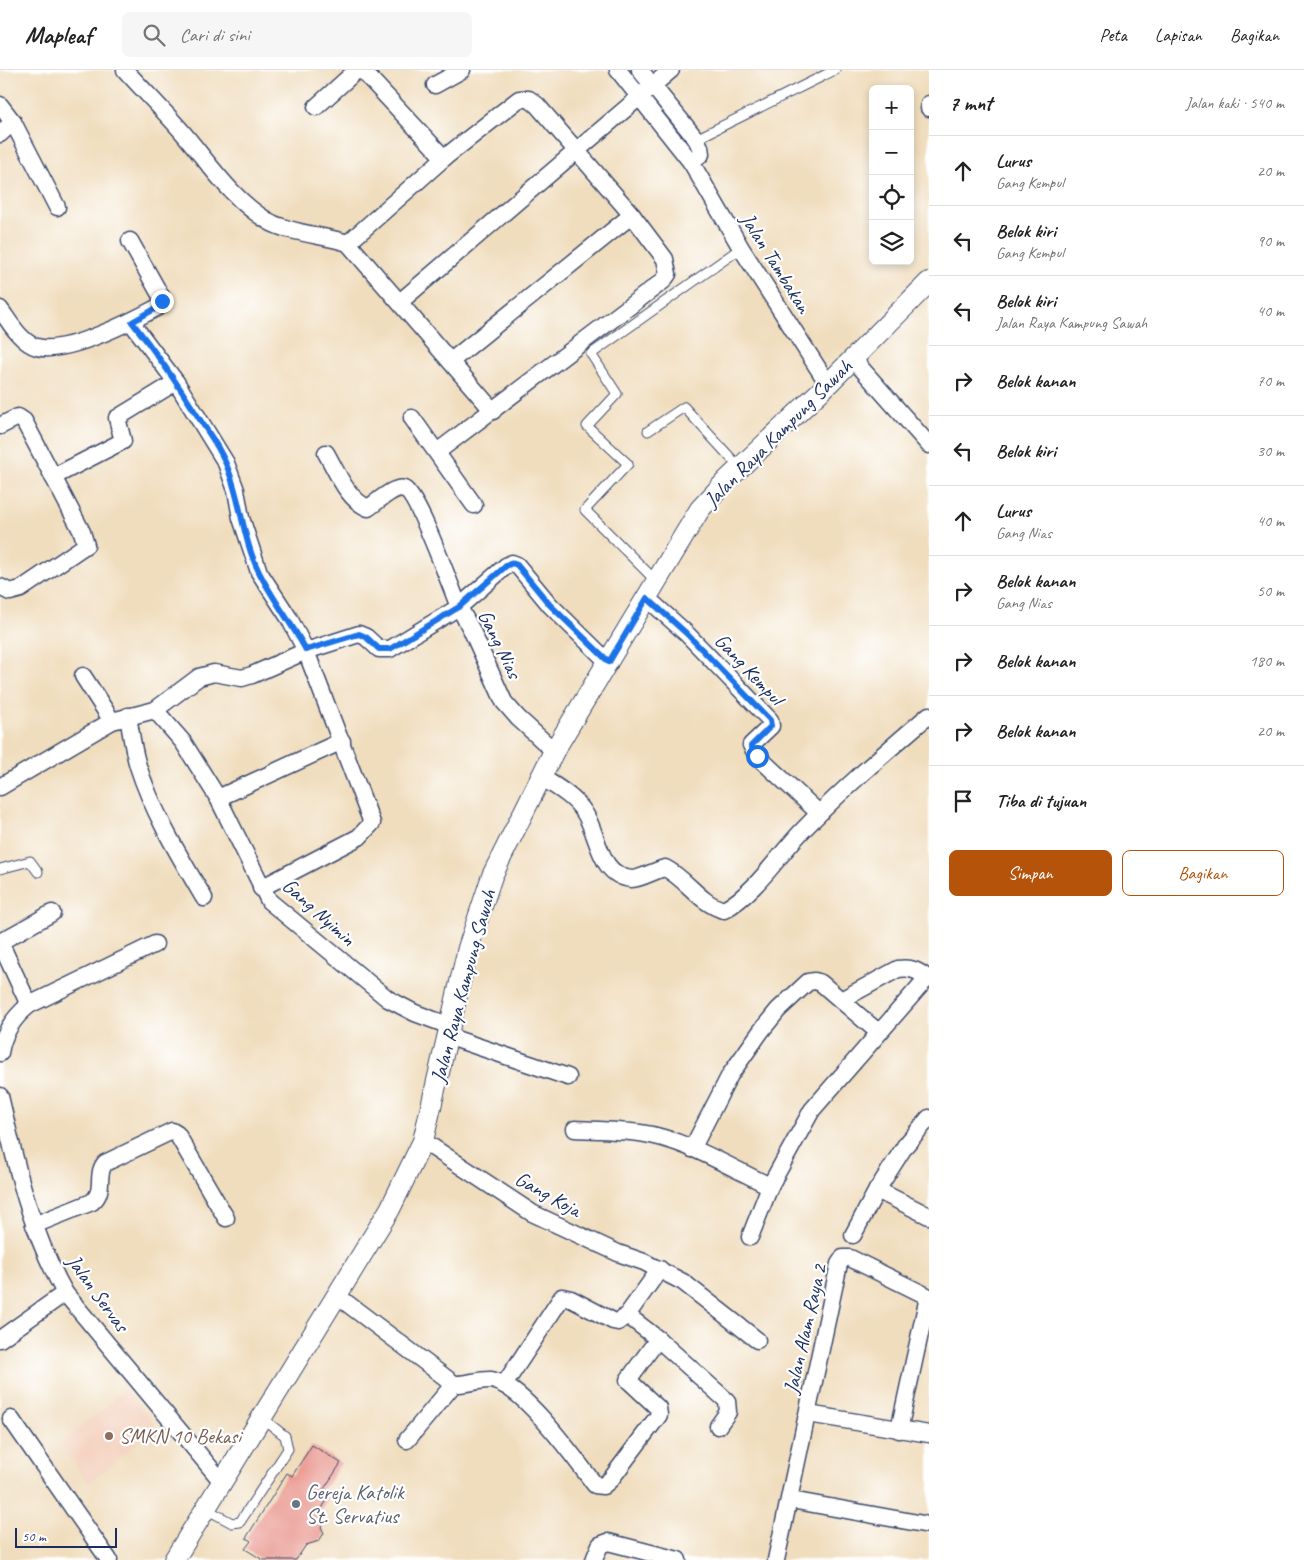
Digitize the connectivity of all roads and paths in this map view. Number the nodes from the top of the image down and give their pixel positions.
1 (125, 70) edge
2 (357, 70) edge
3 (362, 70) edge
4 (462, 70) edge
5 (618, 70) edge
6 (640, 70) edge
7 (671, 70) edge
8 (835, 70) edge
9 (435, 85) dead end
10 (652, 86) junction
11 (640, 97) junction
12 (929, 104) edge
13 (0, 105) edge
14 (316, 107) dead end
15 (929, 108) edge
16 (13, 122) junction
17 (0, 134) edge
18 (696, 139) junction
19 (575, 151) junction
20 (444, 158) junction
21 (691, 162) junction
22 (57, 207) dead end
23 (632, 215) junction
24 (130, 241) dead end
25 (348, 243) junction
26 (741, 248) junction
27 (927, 287) edge
28 (401, 302) junction
29 (0, 309) edge
30 (132, 322) junction
31 (853, 358) junction
32 (451, 362) junction
33 (176, 382) junction
34 (828, 384) junction
35 (493, 411) junction
36 (412, 418) dead end
37 (0, 426) edge
38 (648, 431) dead end
39 (929, 445) edge
40 (437, 452) junction
41 (326, 453) dead end
42 (740, 468) junction
43 (53, 477) junction
44 (474, 505) dead end
45 (0, 587) edge
46 (651, 590) junction
47 (459, 607) junction
48 (306, 650) junction
49 (609, 662) junction
50 (83, 676) dead end
51 (156, 710) junction
52 (929, 716) edge
53 (120, 719) junction
54 (342, 741) junction
55 (554, 750) junction
56 (540, 776) junction
57 (0, 787) edge
58 (218, 798) junction
59 (819, 813) junction
60 (0, 869) edge
61 (38, 872) dead end
62 (261, 888) junction
63 (204, 898) dead end
64 (52, 913) dead end
65 (0, 942) edge
66 (155, 944) dead end
67 (928, 979) edge
68 (841, 1000) junction
69 (28, 1005) junction
70 (449, 1031) junction
71 (878, 1032) junction
72 (0, 1053) edge
73 (568, 1077) dead end
74 (0, 1096) edge
75 (929, 1118) edge
76 (575, 1129) dead end
77 (423, 1141) junction
78 (692, 1149) junction
79 (770, 1186) junction
80 (877, 1190) junction
81 (929, 1216) edge
82 (226, 1218) dead end
83 (34, 1226) junction
84 (853, 1235) dead end
85 (750, 1237) dead end
86 (660, 1269) junction
87 (66, 1293) junction
88 (336, 1295) junction
89 (929, 1297) edge
90 (627, 1315) junction
91 (0, 1339) edge
92 (658, 1339) junction
93 (757, 1340) dead end
94 (454, 1384) junction
95 (504, 1385) junction
96 (808, 1414) junction
97 (262, 1418) junction
98 (11, 1419) dead end
99 (718, 1426) dead end
100 (899, 1430) junction
101 (929, 1434) edge
102 (407, 1440) dead end
103 (223, 1483) junction
104 (791, 1500) junction
105 (206, 1509) junction
106 (929, 1525) edge
107 (109, 1560) edge
108 (174, 1560) edge
109 (594, 1560) edge
110 (678, 1560) edge
111 (776, 1560) edge

1 - 25 street
2 - 14 street
3 - 20 street
4 - 9 street
5 - 11 street, Jalan Tambakan
6 - 10 street
7 - 10 street
8 - 18 lane
10 - 11 street
10 - 18 street
11 - 19 street
11 - 21 street, Jalan Tambakan
12 - 15 street
13 - 16 street
16 - 17 street
16 - 22 street
18 - 21 street
19 - 20 street
19 - 23 street
19 - 28 street
20 - 25 street
21 - 26 street, Jalan Tambakan
23 - 32 street
23 - 35 street
24 - 30 street
25 - 28 street
26 - 34 street, Jalan Tambakan
26 - 46 lane
27 - 31 street, Jalan Raya Kampung Sawah
28 - 32 street
29 - 30 street
30 - 33 street
31 - 34 street, Jalan Raya Kampung Sawah
31 - 39 street
32 - 35 street
33 - 43 street
33 - 48 street
34 - 42 street, Jalan Raya Kampung Sawah
35 - 40 street
36 - 40 street
37 - 43 street
38 - 42 lane
40 - 44 street
41 - 47 street
42 - 46 street, Jalan Raya Kampung Sawah
43 - 45 street
46 - 49 street, Jalan Raya Kampung Sawah
46 - 59 street, Gang Kempul
47 - 48 street, Gang Nias
47 - 49 street
47 - 55 street, Gang Nias
48 - 51 street, Gang Nias
48 - 54 street
49 - 55 street, Jalan Raya Kampung Sawah
50 - 53 street
51 - 53 street
51 - 58 street, Gang Nyimin
52 - 59 street
53 - 57 street
53 - 63 street
54 - 58 street
54 - 62 street
55 - 56 street, Jalan Raya Kampung Sawah
56 - 59 street
56 - 70 street, Jalan Raya Kampung Sawah
58 - 62 street, Gang Nyimin
60 - 61 lane
62 - 70 street, Gang Nyimin
64 - 65 street
65 - 69 street
66 - 69 street
67 - 68 street
67 - 71 street
68 - 71 street
68 - 78 street
69 - 72 street
70 - 73 street, Gang Nyimin
70 - 77 street, Jalan Raya Kampung Sawah
71 - 79 street
74 - 83 street, Jalan Servas
75 - 80 street
76 - 78 street
77 - 86 street, Gang Koja
77 - 88 street, Jalan Raya Kampung Sawah
78 - 79 street
79 - 85 street
80 - 81 street
80 - 84 street
82 - 83 street
83 - 87 street, Jalan Servas
86 - 90 street
86 - 93 street, Gang Koja
87 - 91 street
87 - 103 street, Jalan Servas
88 - 94 street
88 - 97 street, Jalan Raya Kampung Sawah
89 - 96 street, Jalan Alam Raya 2
89 - 100 street, Jalan Alam Raya 2
90 - 92 street
90 - 95 street
92 - 95 street
92 - 99 street
94 - 95 street
94 - 102 street
96 - 100 street, Jalan Alam Raya 2
96 - 104 street, Jalan Alam Raya 2
97 - 103 street, Jalan Raya Kampung Sawah
97 - 105 lane
98 - 107 street
100 - 101 street, Jalan Alam Raya 2
103 - 105 street, Jalan Raya Kampung Sawah
104 - 106 street
104 - 111 street, Jalan Alam Raya 2
105 - 108 street, Jalan Raya Kampung Sawah
109 - 110 street

